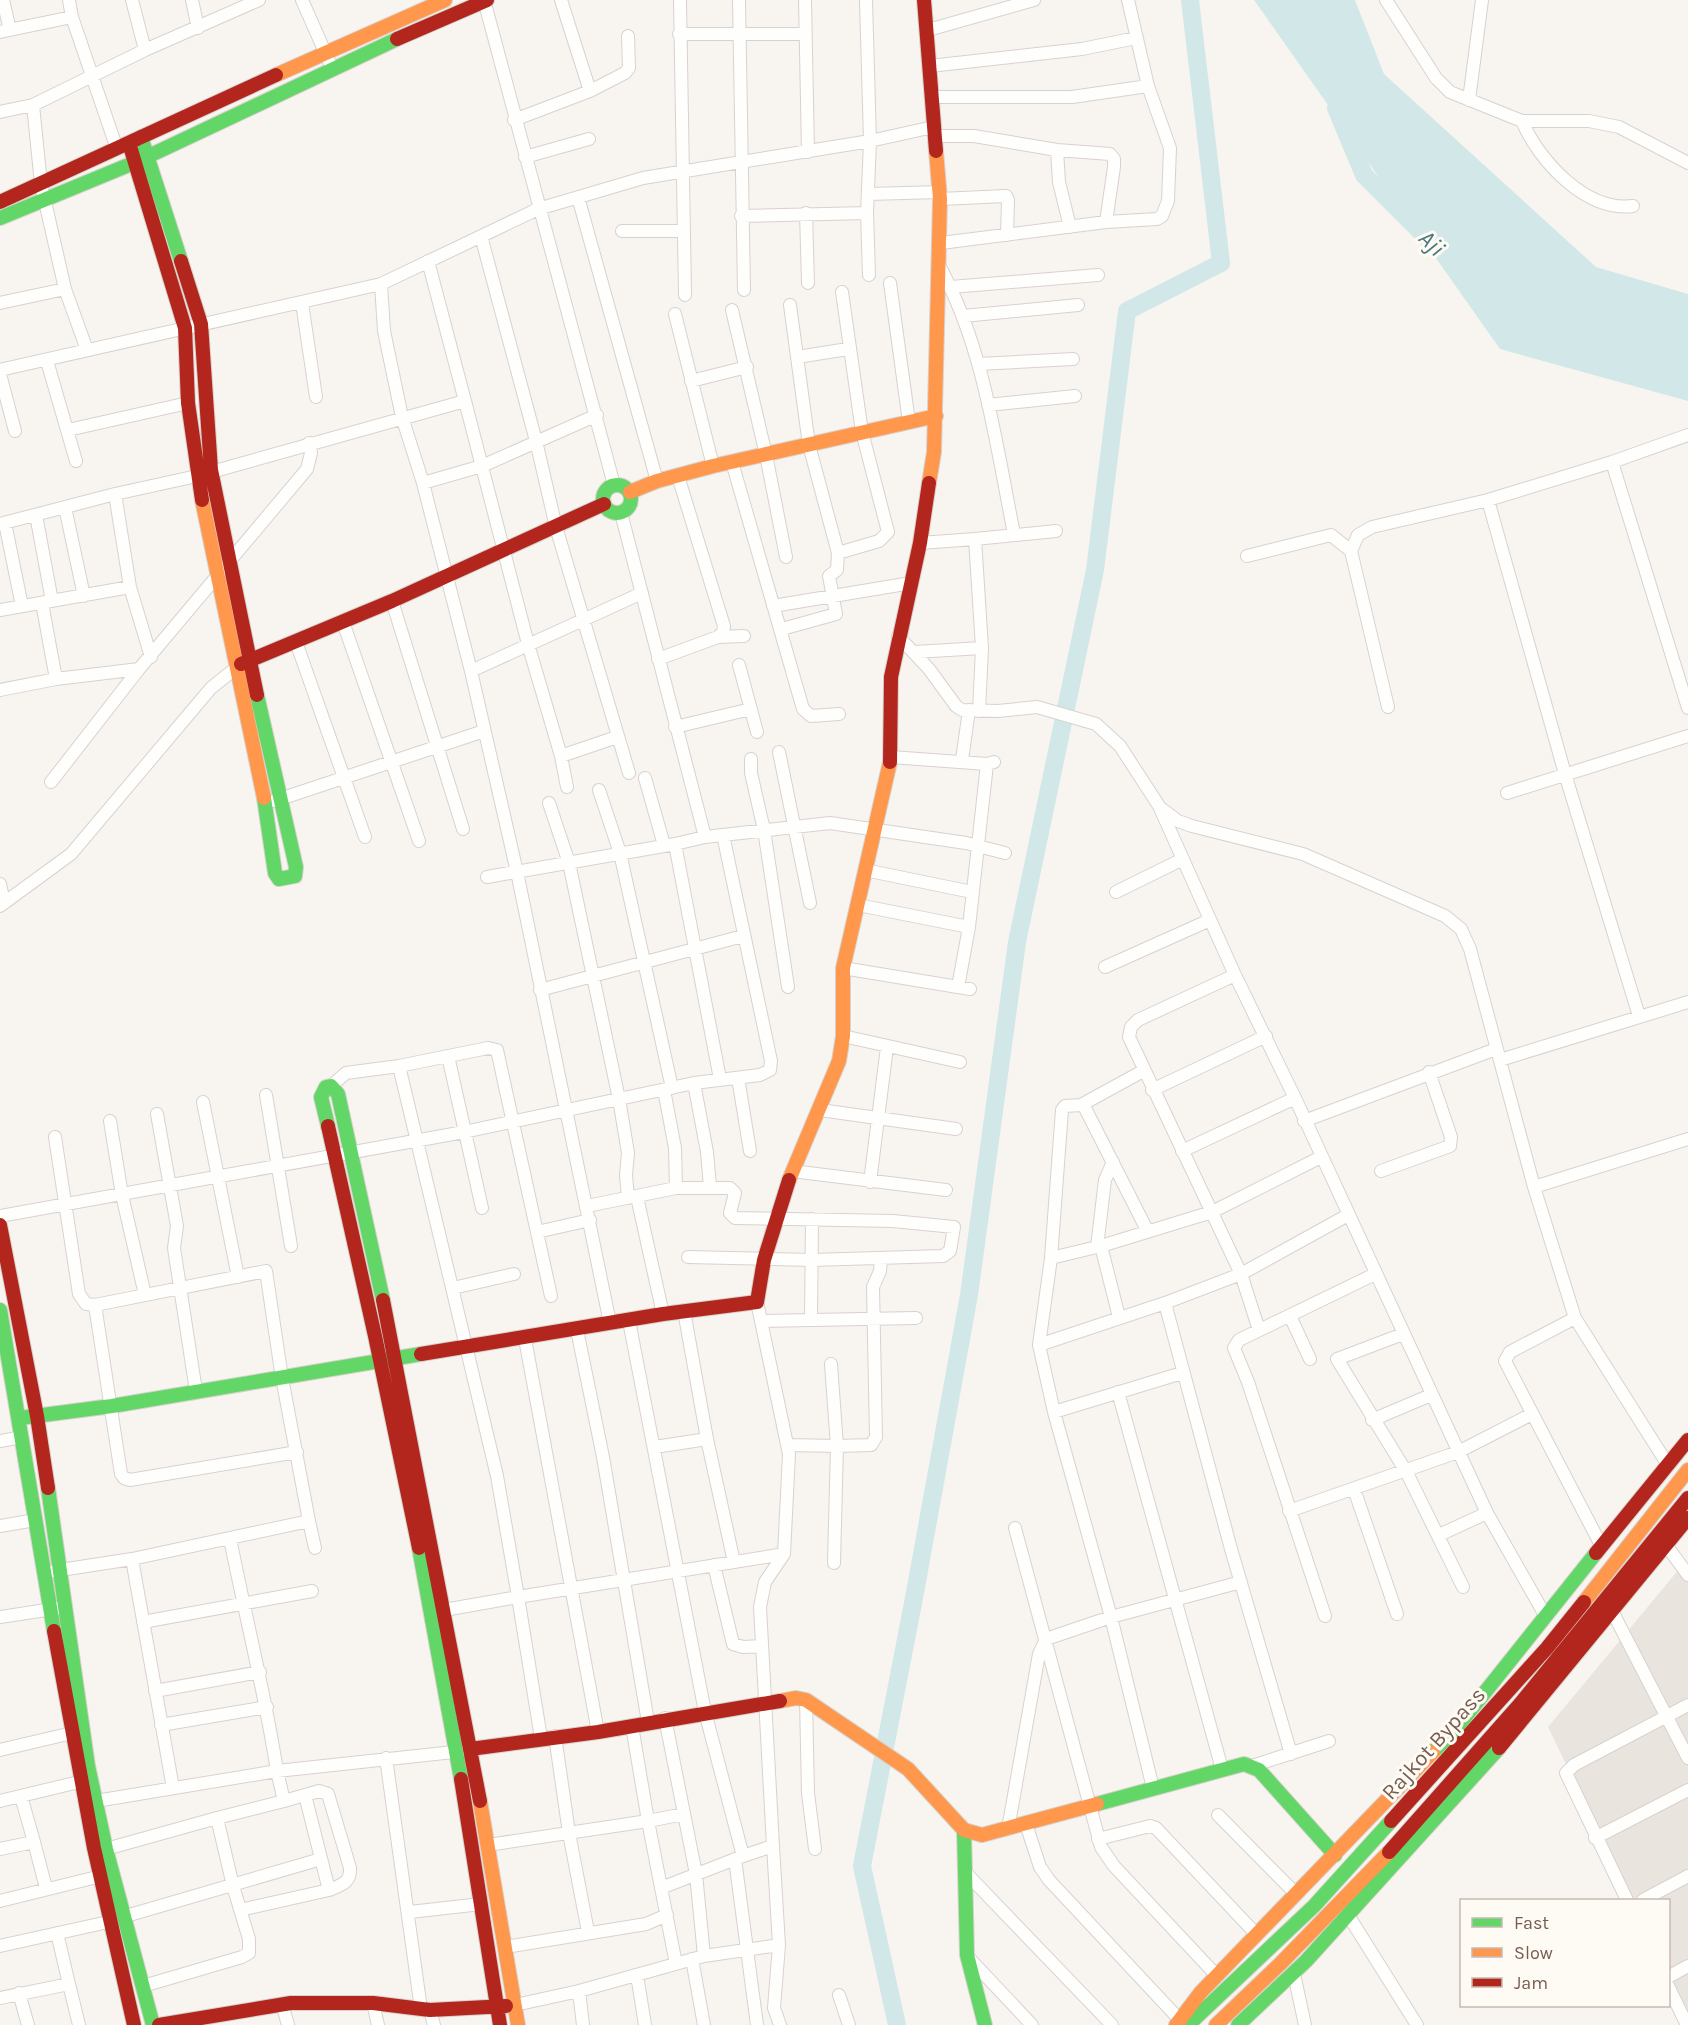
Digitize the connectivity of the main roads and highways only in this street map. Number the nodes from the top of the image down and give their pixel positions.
1 (445, 0) edge
2 (485, 0) edge
3 (924, 0) edge
4 (129, 143) junction
5 (142, 159) junction
6 (42, 191) junction
7 (0, 202) edge
8 (0, 218) edge
9 (936, 416) junction
10 (630, 492) junction
11 (604, 504) junction
12 (250, 658) junction
13 (236, 668) junction
14 (0, 1225) edge
15 (0, 1310) edge
16 (3, 1350) edge
17 (388, 1361) junction
18 (37, 1416) junction
19 (20, 1418) junction
20 (1688, 1440) edge
21 (1688, 1470) edge
22 (1688, 1498) edge
23 (1688, 1518) edge
24 (470, 1749) junction
25 (964, 1830) junction
26 (1335, 1855) junction
27 (515, 2005) junction
28 (497, 2007) junction
29 (1181, 2023) edge
30 (1244, 2023) edge
31 (134, 2025) edge
32 (153, 2025) edge
33 (159, 2025) edge
34 (500, 2025) edge
35 (518, 2025) edge
36 (985, 2025) edge
37 (1216, 2025) edge

1 - 4 main road
2 - 5 main road
3 - 9 main road
4 - 5 main road
4 - 6 main road
5 - 6 main road
5 - 12 main road
5 - 13 main road
6 - 7 main road
6 - 8 main road
9 - 10 main road
9 - 17 main road
10 - 11 main road
10 - 11 main road
11 - 12 main road
12 - 13 main road
12 - 13 main road
14 - 18 main road
15 - 16 main road
16 - 19 main road
17 - 17 main road
17 - 18 main road
17 - 24 main road
17 - 28 main road
18 - 19 main road
18 - 32 main road
19 - 31 main road
20 - 26 main road
21 - 29 main road, Rajkot Bypass
22 - 37 main road, Rajkot Bypass
23 - 30 main road
24 - 25 main road
24 - 27 main road
25 - 26 main road
25 - 36 main road
26 - 29 main road
27 - 28 main road
27 - 35 main road
28 - 33 main road
28 - 34 main road

